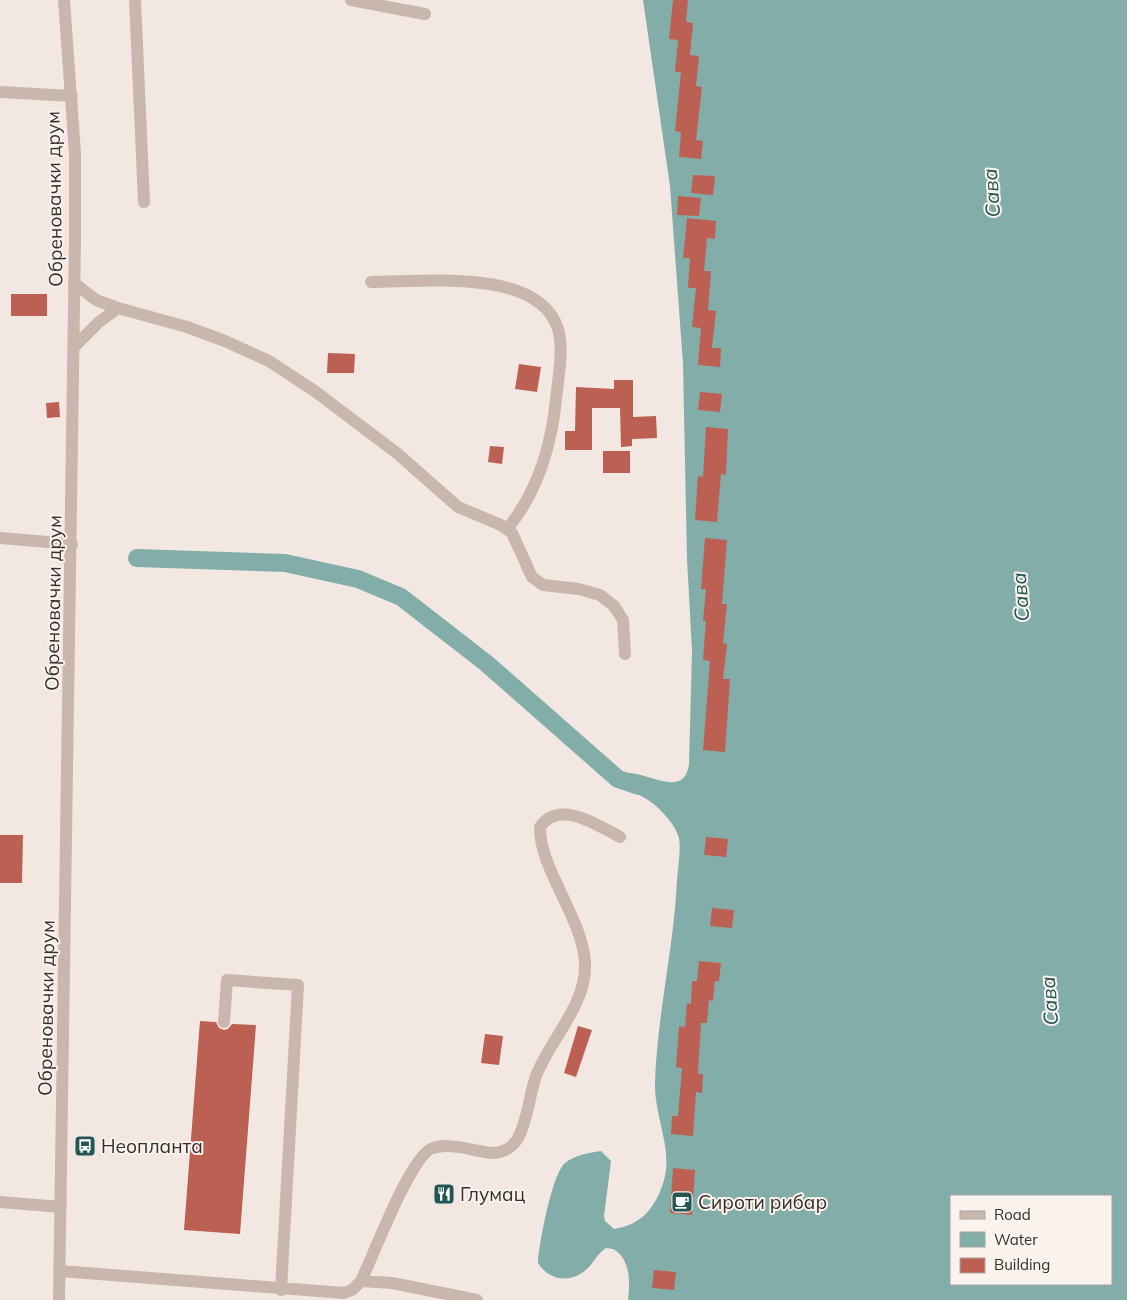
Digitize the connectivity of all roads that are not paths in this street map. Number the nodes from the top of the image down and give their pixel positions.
1 (64, 0) edge
2 (134, 0) edge
3 (351, 0) edge
4 (425, 14) dead end
5 (0, 92) edge
6 (72, 96) junction
7 (144, 202) dead end
8 (371, 282) dead end
9 (74, 283) junction
10 (118, 308) junction
11 (74, 347) junction
12 (507, 529) junction
13 (0, 538) edge
14 (72, 544) junction
15 (625, 654) dead end
16 (620, 837) dead end
17 (224, 1022) dead end
18 (0, 1202) edge
19 (61, 1207) junction
20 (60, 1270) junction
21 (361, 1281) junction
22 (281, 1290) junction
23 (459, 1297) edge
24 (59, 1300) edge
25 (477, 1300) edge

1 - 6 street, Обреновачки друм
2 - 7 street
3 - 4 street
5 - 6 street
6 - 9 street, Обреновачки друм
8 - 12 street
9 - 10 street
9 - 11 street, Обреновачки друм
10 - 11 street
10 - 12 street
11 - 14 street, Обреновачки друм
12 - 15 street
13 - 14 street
14 - 19 street, Обреновачки друм
16 - 21 street
17 - 22 street
18 - 19 street
19 - 20 street, Обреновачки друм
20 - 22 street
20 - 24 street, Обреновачки друм
21 - 22 street
21 - 23 street
23 - 25 street

